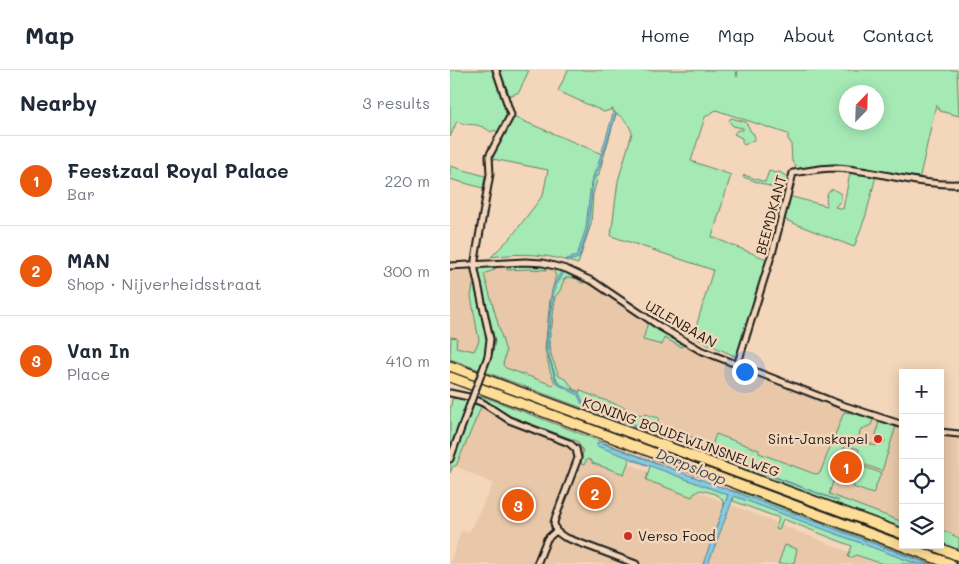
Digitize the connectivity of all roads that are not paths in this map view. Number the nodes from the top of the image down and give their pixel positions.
1 (496, 70) edge
2 (959, 184) edge
3 (475, 265) junction
4 (450, 266) edge
5 (450, 366) edge
6 (737, 366) junction
7 (450, 377) edge
8 (450, 393) edge
9 (899, 424) edge
10 (944, 432) edge
11 (959, 434) edge
12 (450, 459) edge
13 (556, 531) junction
14 (899, 533) edge
15 (942, 549) edge
16 (959, 556) edge
17 (538, 564) edge
18 (636, 564) edge
19 (951, 564) edge

1 - 3 street
2 - 6 street, BEEMDKANT
3 - 4 street, UILENBAAN
3 - 6 street, UILENBAAN
3 - 12 street, bridge
5 - 14 highway, KONING BOUDEWIJNSNELWEG
6 - 9 street, UILENBAAN
7 - 19 highway, KONING BOUDEWIJNSNELWEG
8 - 13 street
10 - 11 street
13 - 17 street
13 - 18 street
15 - 16 highway

